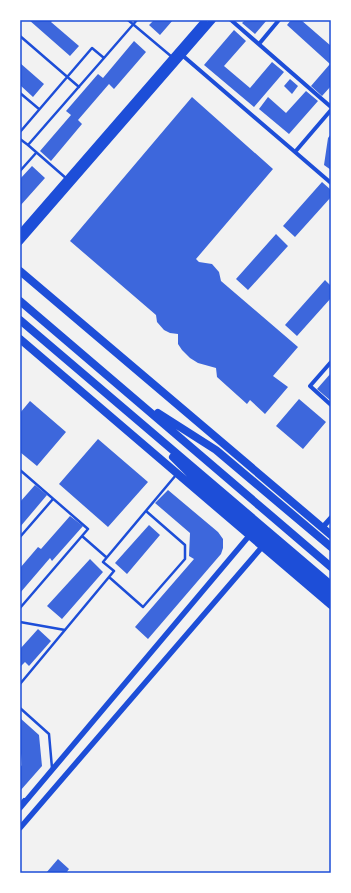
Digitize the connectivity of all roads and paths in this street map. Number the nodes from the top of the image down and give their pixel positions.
1 (128, 20) edge
2 (137, 20) edge
3 (205, 20) edge
4 (213, 20) edge
5 (231, 20) edge
6 (279, 20) edge
7 (133, 24) junction
8 (20, 36) edge
9 (259, 44) junction
10 (182, 55) junction
11 (104, 58) junction
12 (175, 59) junction
13 (67, 77) junction
14 (79, 87) junction
15 (20, 93) edge
16 (331, 108) edge
17 (39, 110) junction
18 (20, 132) edge
19 (20, 139) edge
20 (28, 145) junction
21 (295, 152) junction
22 (36, 153) junction
23 (20, 171) edge
24 (70, 181) junction
25 (331, 183) edge
26 (20, 233) edge
27 (20, 242) edge
28 (20, 271) edge
29 (20, 301) edge
30 (20, 320) edge
31 (20, 339) edge
32 (331, 362) edge
33 (135, 398) junction
34 (331, 404) edge
35 (127, 412) junction
36 (20, 470) edge
37 (177, 474) junction
38 (53, 499) junction
39 (146, 511) junction
40 (331, 518) edge
41 (322, 528) junction
42 (331, 535) edge
43 (82, 536) junction
44 (249, 536) junction
45 (20, 537) edge
46 (262, 547) junction
47 (331, 547) edge
48 (106, 558) junction
49 (331, 567) edge
50 (109, 578) junction
51 (331, 584) edge
52 (331, 595) edge
53 (331, 605) edge
54 (20, 608) edge
55 (20, 622) edge
56 (65, 630) junction
57 (20, 684) edge
58 (20, 708) edge
59 (20, 804) edge
60 (20, 808) edge
61 (20, 828) edge

1 - 7 lane
2 - 7 lane
3 - 12 main road
4 - 10 main road
5 - 9 street
6 - 9 street
7 - 11 lane
7 - 12 lane
8 - 13 lane
9 - 16 street
10 - 12 main road
10 - 21 street
11 - 13 lane
11 - 14 lane
12 - 24 main road
13 - 14 lane
13 - 17 lane
14 - 20 lane
15 - 17 lane
16 - 21 street
17 - 18 lane
19 - 20 lane
20 - 22 lane
21 - 25 street
22 - 23 lane
22 - 24 lane
24 - 26 main road
24 - 27 main road
28 - 41 highway
29 - 33 highway
30 - 35 highway
31 - 37 highway
32 - 34 street
33 - 47 highway
33 - 49 highway
35 - 51 highway
35 - 52 highway
36 - 38 lane
37 - 39 lane
37 - 44 highway
38 - 43 lane
38 - 45 lane
39 - 48 lane
39 - 50 lane
40 - 41 street
41 - 42 highway
43 - 48 lane
43 - 54 lane
44 - 46 highway
44 - 60 street
46 - 53 highway
46 - 61 street
48 - 50 lane
50 - 56 lane
55 - 56 lane
56 - 57 lane
58 - 59 lane

